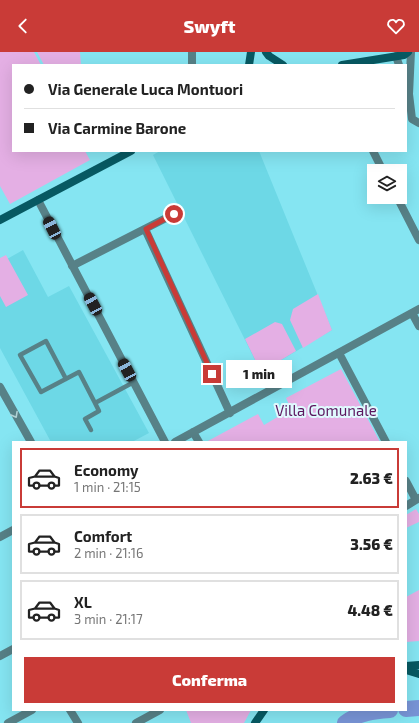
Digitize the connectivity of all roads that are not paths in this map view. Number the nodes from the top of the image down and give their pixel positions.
1 (192, 52) edge
2 (251, 52) edge
3 (266, 52) edge
4 (409, 52) edge
5 (396, 56) junction
6 (192, 64) edge
7 (249, 64) edge
8 (281, 64) edge
9 (348, 64) edge
10 (399, 64) edge
11 (407, 92) edge
12 (419, 123) edge
13 (129, 152) edge
14 (374, 152) edge
15 (380, 164) edge
16 (38, 200) junction
17 (401, 204) edge
18 (174, 214) dead end
19 (0, 220) edge
20 (146, 229) junction
21 (419, 240) edge
22 (72, 266) junction
23 (415, 311) edge
24 (419, 326) edge
25 (339, 353) junction
26 (66, 378) junction
27 (134, 382) junction
28 (0, 387) edge
29 (95, 403) junction
30 (230, 412) junction
31 (91, 430) dead end
32 (193, 432) junction
33 (29, 441) edge
34 (164, 441) edge
35 (177, 441) edge
36 (198, 441) edge
37 (385, 441) edge
38 (407, 482) edge
39 (418, 499) edge
40 (407, 505) edge
41 (12, 531) edge
42 (0, 537) edge
43 (12, 650) edge
44 (0, 656) edge
45 (419, 665) edge
46 (407, 666) edge
47 (407, 670) edge
48 (419, 674) edge
49 (30, 711) edge
50 (71, 711) edge
51 (158, 711) edge
52 (263, 711) edge
53 (8, 723) edge
54 (78, 723) edge
55 (136, 723) edge
56 (255, 723) edge

1 - 6 street
2 - 7 street
3 - 8 street
4 - 5 street
4 - 11 street
5 - 9 street
5 - 10 street
11 - 12 street
13 - 16 street
14 - 15 street
16 - 19 street
16 - 22 street
17 - 21 street
18 - 20 street
20 - 22 street
20 - 30 street
22 - 27 street
23 - 24 street
23 - 25 street
25 - 30 street
25 - 37 street
26 - 26 lane
26 - 29 lane
27 - 29 lane
27 - 34 street
28 -> 33 street
29 - 31 lane
30 - 32 street
32 - 35 street
32 - 36 street
38 - 39 street
39 - 40 street
41 - 42 street
43 - 44 street
45 - 46 street
47 - 48 street
49 - 53 street
50 - 54 street
51 - 55 street
52 - 56 street

